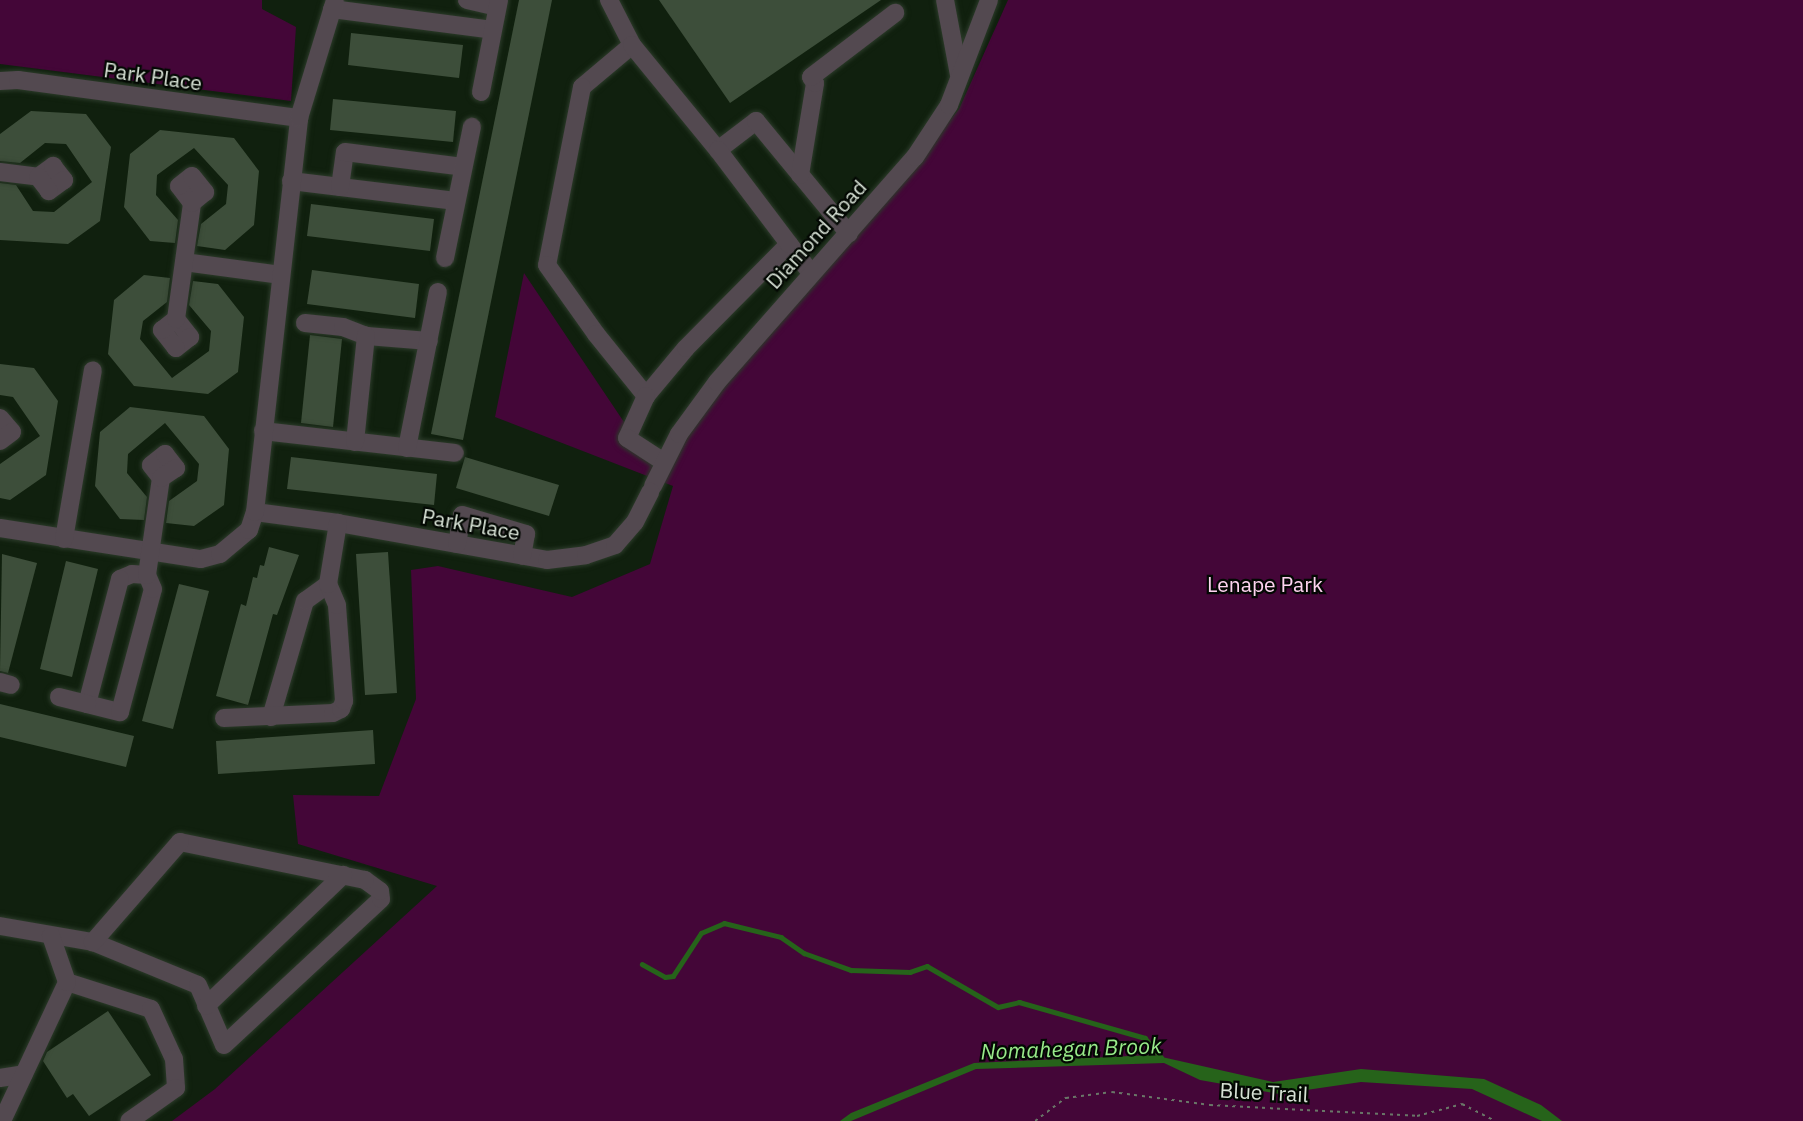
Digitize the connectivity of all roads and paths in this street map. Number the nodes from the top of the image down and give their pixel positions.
1 (467, 0) edge
2 (609, 0) edge
3 (945, 0) edge
4 (989, 0) edge
5 (498, 3) edge
6 (334, 4) edge
7 (895, 13) dead end
8 (493, 30) junction
9 (632, 45) junction
10 (960, 77) junction
11 (0, 81) edge
12 (481, 92) dead end
13 (299, 118) junction
14 (472, 127) dead end
15 (718, 150) junction
16 (463, 167) junction
17 (0, 172) edge
18 (800, 175) junction
19 (38, 177) dead end
20 (291, 181) junction
21 (340, 187) junction
22 (456, 201) junction
23 (192, 202) dead end
24 (849, 234) junction
25 (789, 244) junction
26 (445, 258) dead end
27 (184, 262) junction
28 (812, 273) junction
29 (281, 275) junction
30 (438, 292) dead end
31 (176, 319) dead end
32 (305, 323) dead end
33 (366, 336) junction
34 (429, 341) junction
35 (93, 370) dead end
36 (646, 396) junction
37 (0, 418) edge
38 (262, 431) junction
39 (0, 441) edge
40 (355, 442) junction
41 (407, 448) junction
42 (455, 453) dead end
43 (664, 462) junction
44 (161, 478) dead end
45 (651, 489) joint
46 (255, 512) junction
47 (338, 522) junction
48 (0, 528) edge
49 (64, 539) junction
50 (456, 544) junction
51 (152, 554) junction
52 (522, 556) junction
53 (147, 575) junction
54 (327, 584) junction
55 (59, 697) dead end
56 (87, 704) junction
57 (271, 717) junction
58 (224, 718) dead end
59 (343, 875) junction
60 (0, 926) edge
61 (51, 936) junction
62 (93, 942) junction
63 (67, 982) junction
64 (206, 1006) junction
65 (24, 1074) junction
66 (0, 1078) edge
67 (1490, 1116) junction
68 (2, 1121) edge
69 (129, 1121) edge
70 (1035, 1121) edge
71 (1486, 1121) edge
72 (1495, 1121) edge

1 - 5 street
2 - 9 street
3 - 10 street
4 - 10 street, Diamond Road
5 - 8 street
6 - 8 street
6 - 13 street
7 - 18 street
8 - 12 street
9 - 15 street
9 - 36 street
10 - 24 street, Diamond Road
11 - 13 street, Park Place
13 - 20 street
14 - 16 street
15 - 18 street
15 - 25 street
16 - 21 street
16 - 22 street
17 - 19 street
18 - 24 street
20 - 21 street
20 - 29 street
21 - 22 street
22 - 26 street
23 - 27 street
24 - 28 street, Diamond Road
25 - 28 street
25 - 36 street
27 - 29 street
27 - 31 street
28 - 43 street, Diamond Road
29 - 38 street
30 - 34 street
32 - 33 street
33 - 34 street
33 - 40 street
34 - 41 street
35 - 49 street
36 - 43 street
37 - 39 street
38 - 40 street
38 - 46 street
40 - 41 street
41 - 42 street
43 - 45 street, Diamond Road
44 - 51 street
45 - 52 street, Park Place
46 - 47 street, Park Place
46 - 51 street
47 - 50 street, Park Place
47 - 54 street
48 - 49 street
49 - 51 street
50 - 52 street, Park Place
50 - 52 street
51 - 53 street
53 - 56 street
53 - 56 street
54 - 57 street
54 - 57 street
55 - 56 street
57 - 58 street
59 - 62 street
59 - 64 street
59 - 64 street
60 - 61 street
61 - 62 street
61 - 63 street
62 - 64 street
63 - 65 street
63 - 69 street
65 - 66 street
65 - 68 street
67 - 70 path, Blue Trail
67 - 71 path
67 - 72 path, Blue Trail

